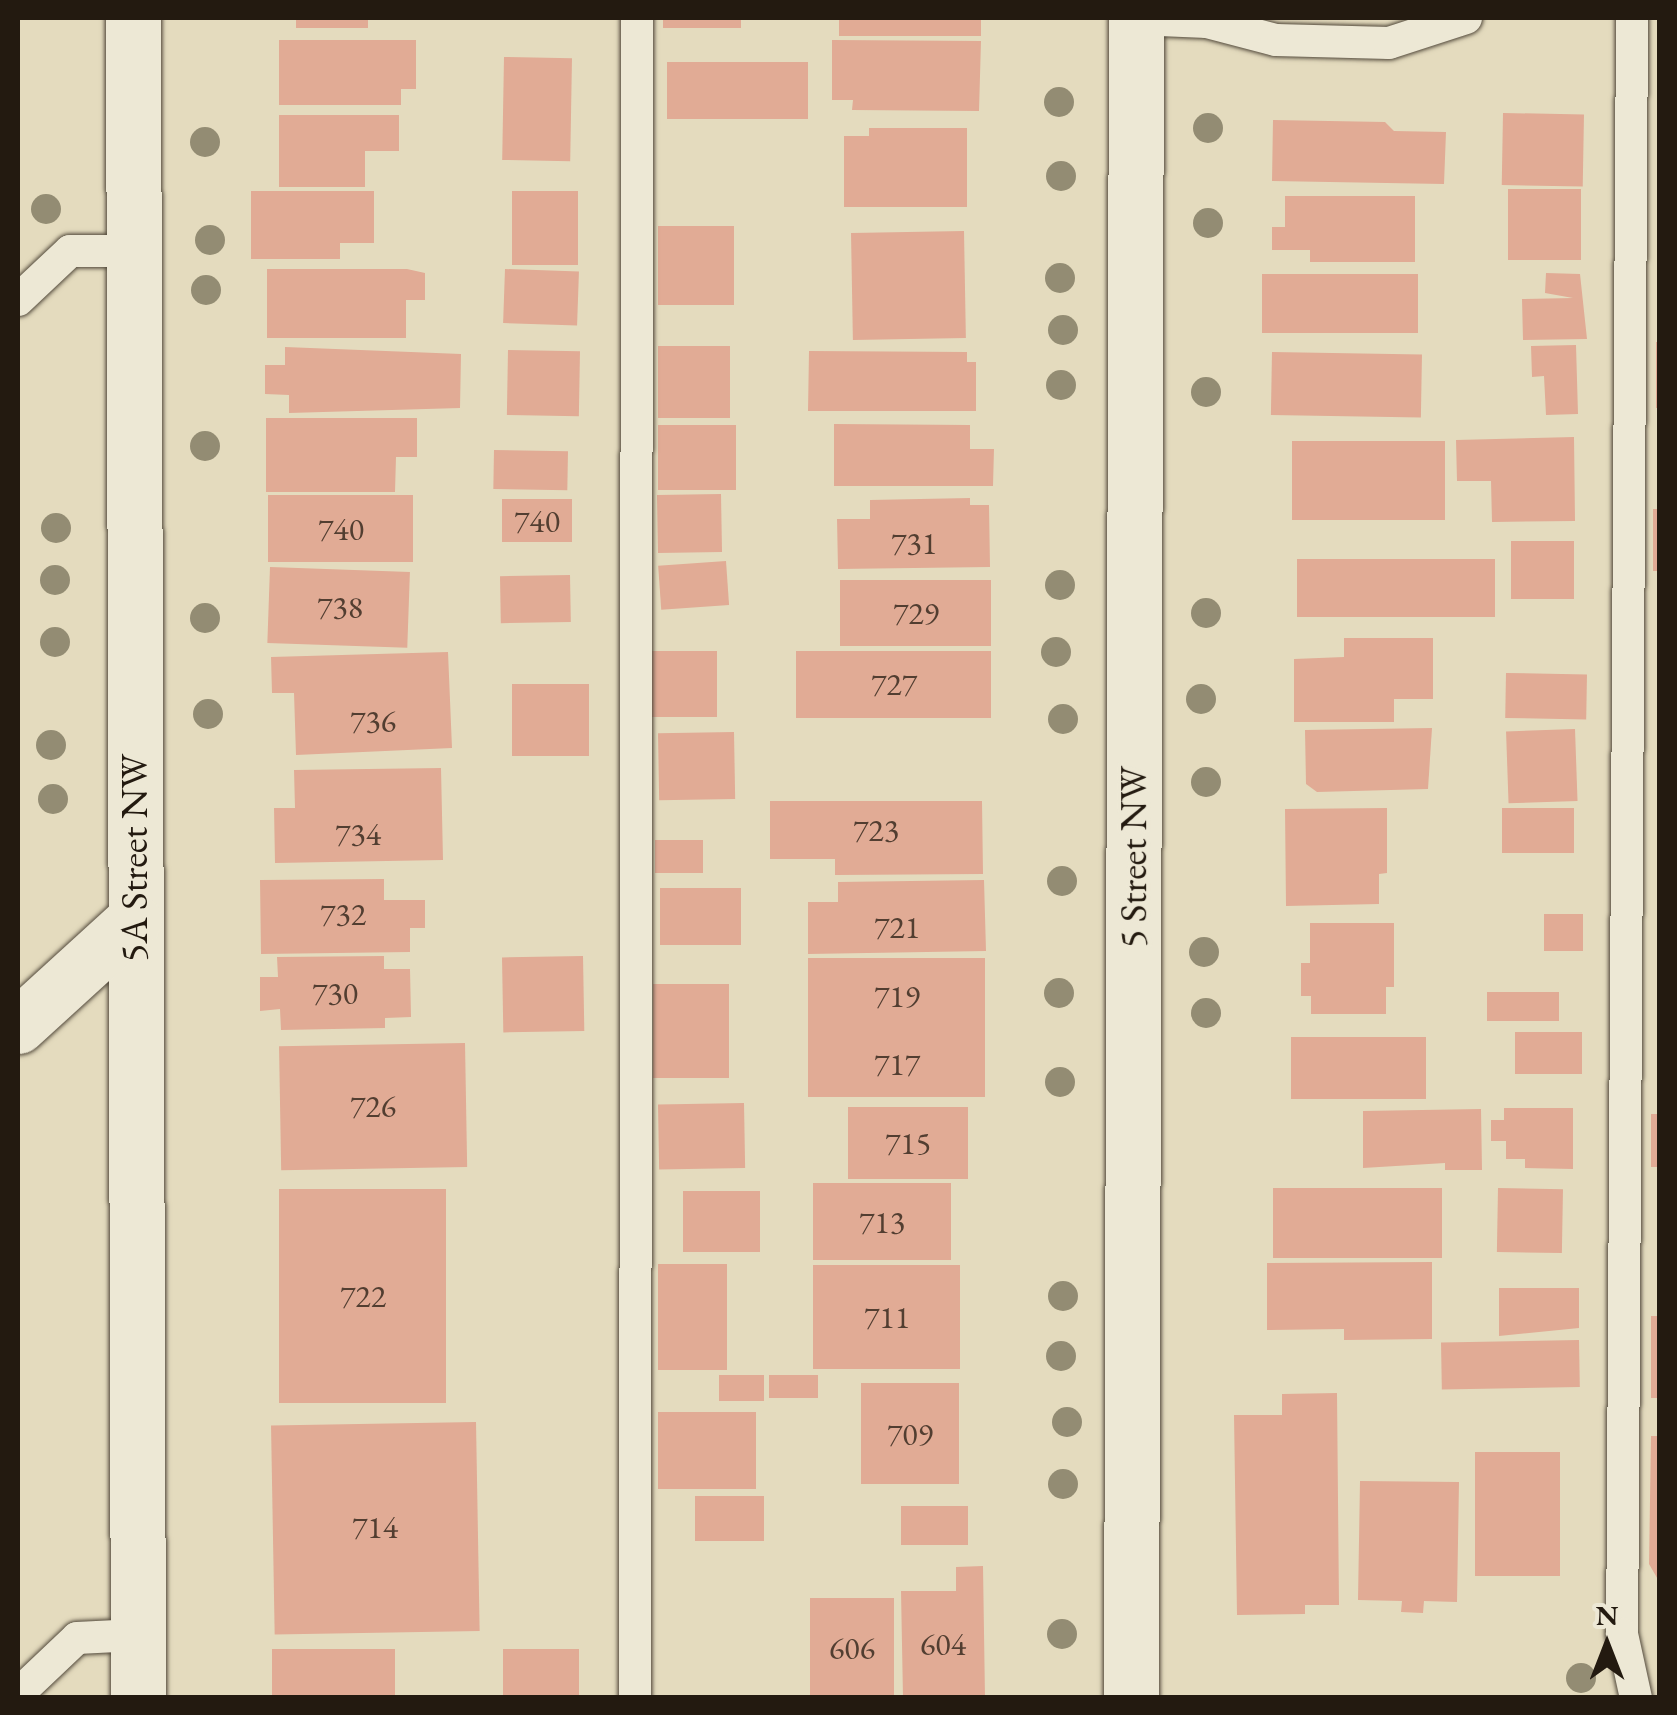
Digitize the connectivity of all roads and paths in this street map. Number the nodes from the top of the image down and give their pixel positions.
1 (132, 18) edge
2 (637, 18) edge
3 (1136, 18) edge
4 (1466, 18) edge
5 (1632, 18) edge
6 (133, 251) junction
7 (18, 300) edge
8 (134, 920) junction
9 (18, 1026) edge
10 (137, 1635) junction
11 (18, 1694) edge
12 (138, 1698) edge
13 (635, 1698) edge
14 (1131, 1698) edge
15 (1636, 1698) edge

1 - 6 street, 5A Street NW
2 - 13 lane
3 - 4 lane
3 - 14 street, 5 Street NW
5 - 15 lane
6 - 7 lane
6 - 8 street, 5A Street NW
8 - 9 street
8 - 10 street, 5A Street NW
10 - 11 lane
10 - 12 street, 5A Street NW

